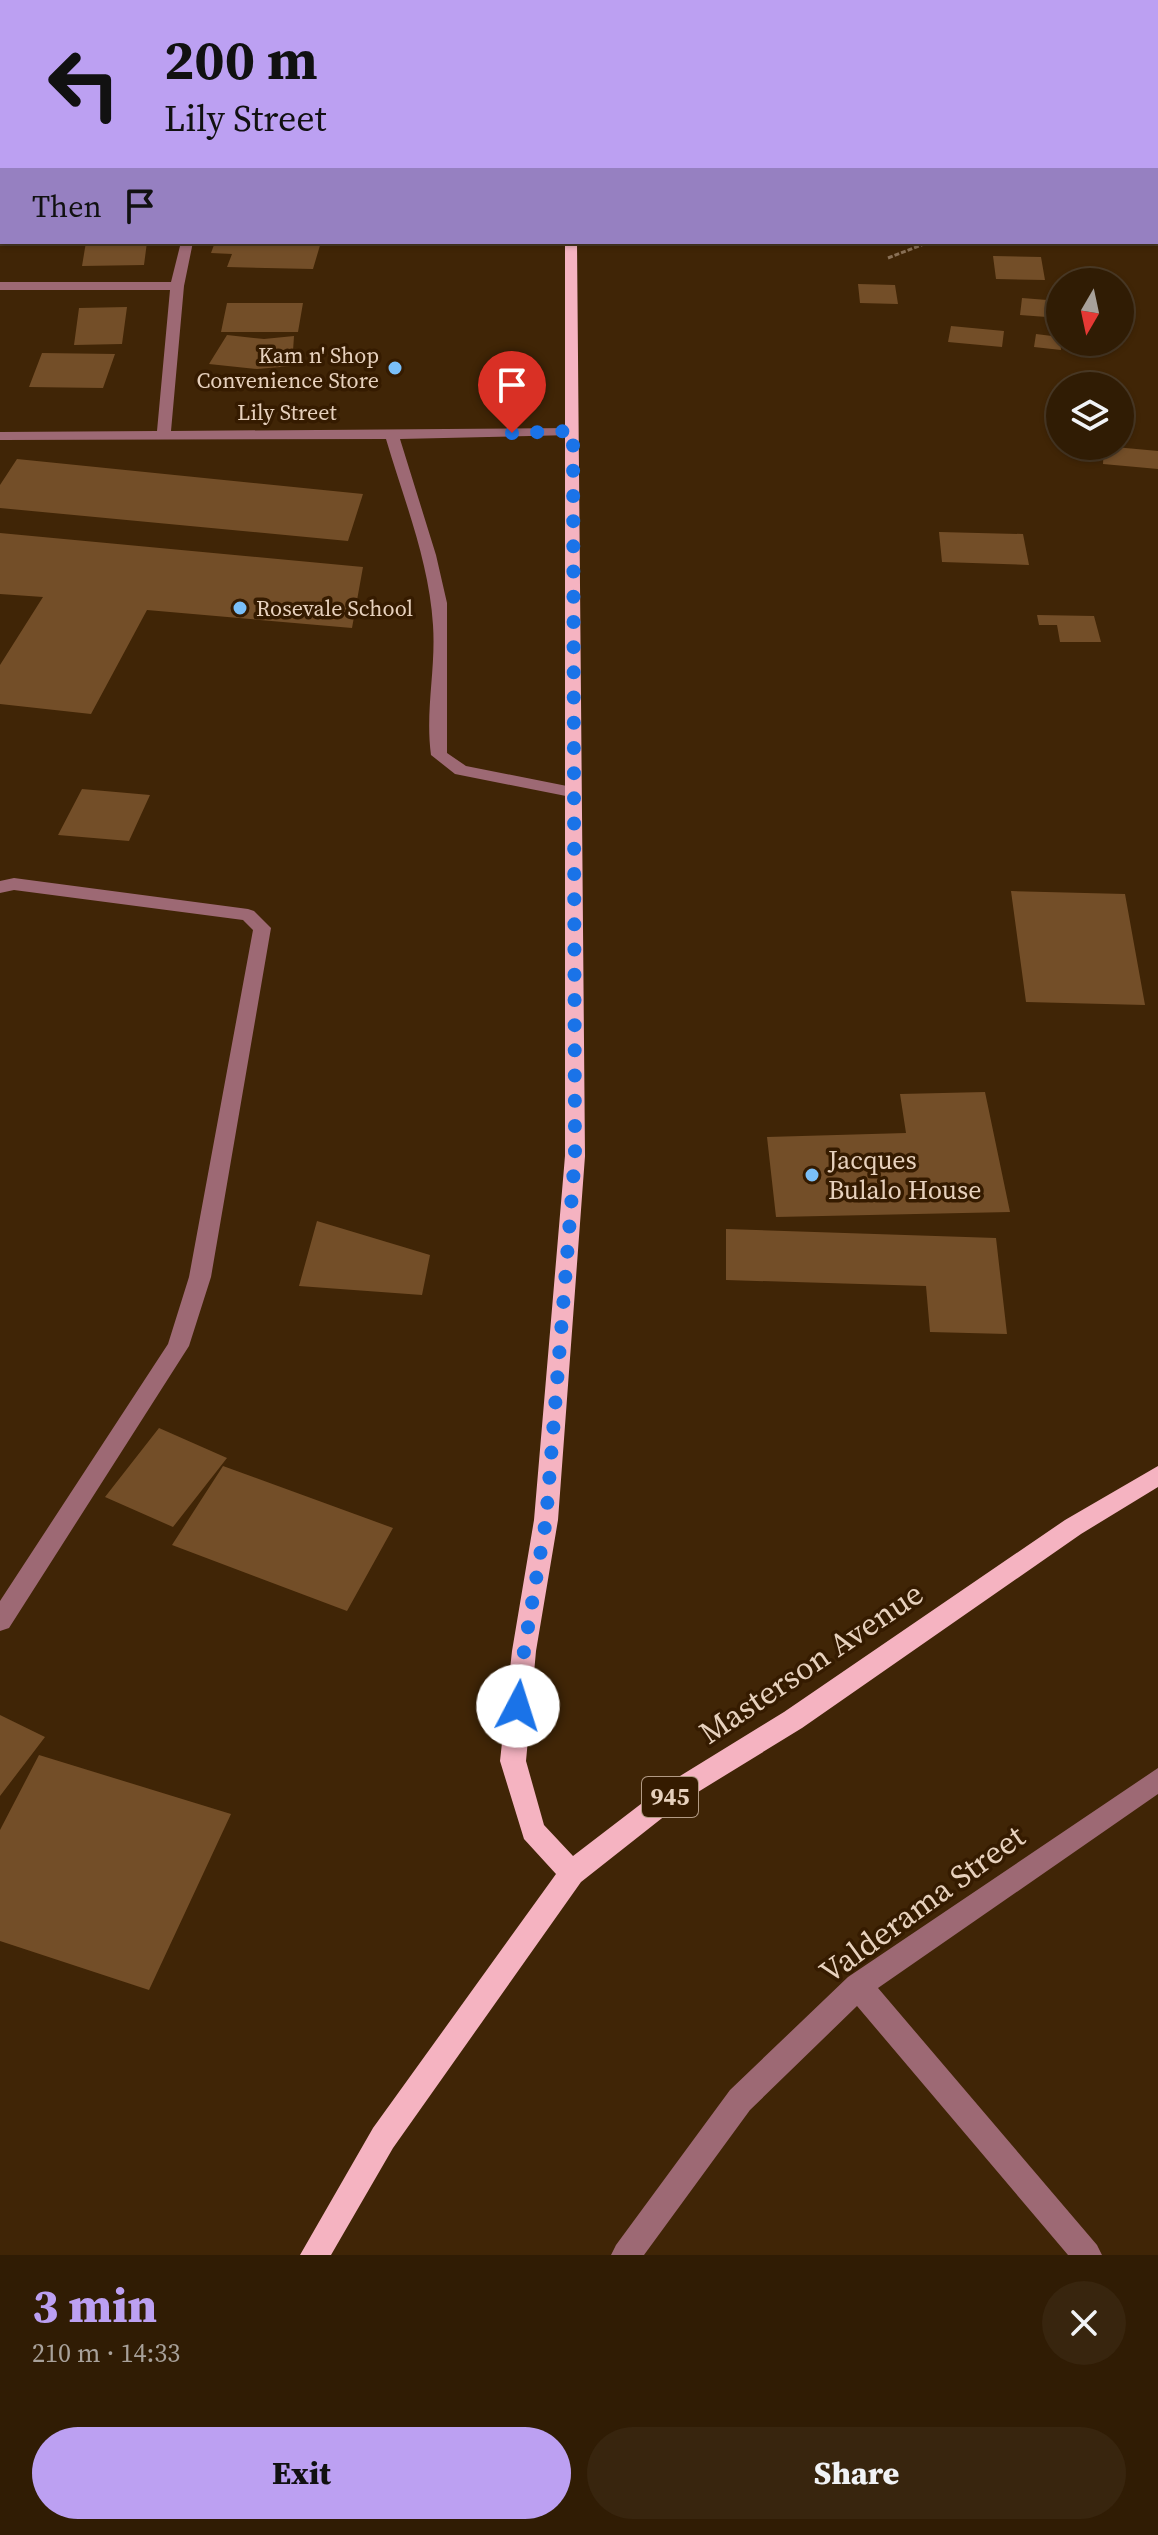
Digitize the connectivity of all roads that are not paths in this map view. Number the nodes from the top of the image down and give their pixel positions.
1 (187, 244) edge
2 (571, 244) edge
3 (0, 286) edge
4 (177, 286) junction
5 (573, 431) junction
6 (164, 434) junction
7 (0, 436) edge
8 (392, 436) junction
9 (571, 792) junction
10 (0, 887) edge
11 (1158, 1475) edge
12 (0, 1621) edge
13 (1158, 1780) edge
14 (572, 1873) junction
15 (858, 1986) junction
16 (315, 2255) edge
17 (626, 2255) edge
18 (1087, 2255) edge

1 - 4 street
2 - 5 main road
3 - 4 street
4 - 6 street
5 - 8 street, Lily Street
5 - 9 main road
6 - 7 street, Lily Street
6 - 8 street, Lily Street
8 - 9 street
9 - 14 main road
10 - 12 street
11 - 14 main road, Masterson Avenue / 945
13 - 15 street, Valderama Street
14 - 16 main road, Masterson Avenue / 945
15 - 17 street, Valderama Street
15 - 18 street

